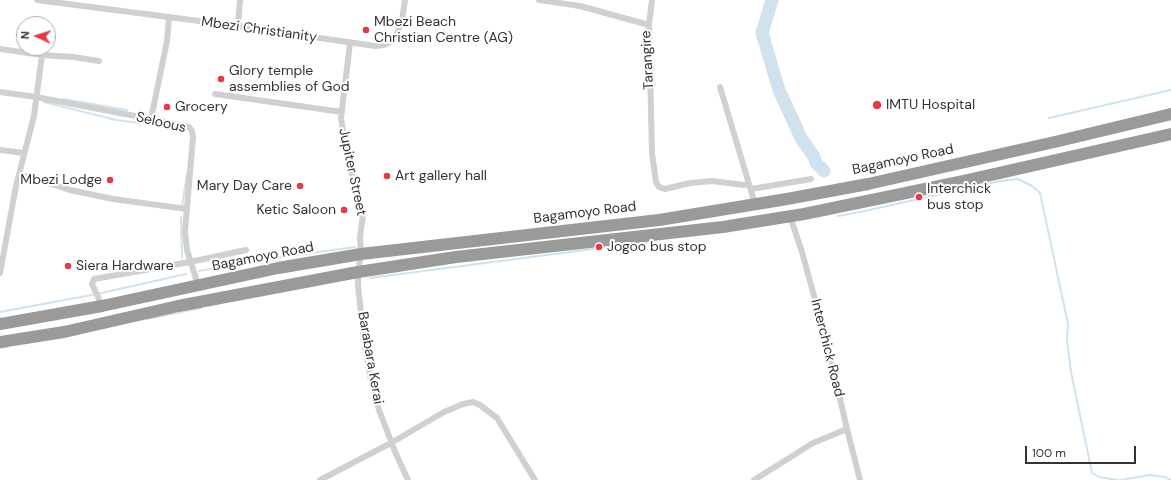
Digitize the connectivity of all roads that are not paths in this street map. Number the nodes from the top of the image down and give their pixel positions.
1 (37, 0) edge
2 (240, 0) edge
3 (405, 0) edge
4 (539, 0) edge
5 (652, 0) edge
6 (169, 17) junction
7 (648, 25) junction
8 (238, 26) junction
9 (350, 43) junction
10 (0, 49) edge
11 (16, 51) edge
12 (42, 56) edge
13 (56, 56) edge
14 (99, 61) dead end
15 (720, 87) dead end
16 (0, 92) edge
17 (215, 94) dead end
18 (36, 97) junction
19 (342, 112) junction
20 (1171, 114) edge
21 (151, 119) junction
22 (1171, 134) edge
23 (0, 150) edge
24 (24, 153) junction
25 (19, 174) junction
26 (811, 179) dead end
27 (749, 186) junction
28 (755, 204) junction
29 (187, 209) junction
30 (790, 216) junction
31 (246, 250) dead end
32 (361, 254) junction
33 (190, 262) junction
34 (358, 272) junction
35 (0, 273) edge
36 (198, 285) junction
37 (102, 306) junction
38 (0, 324) edge
39 (0, 342) edge
40 (847, 429) junction
41 (391, 443) junction
42 (320, 480) edge
43 (408, 480) edge
44 (535, 480) edge
45 (754, 480) edge
46 (860, 480) edge

1 - 6 street, Mbezi Christianity
2 - 8 street
3 - 9 street, Mbezi Christianity
4 - 7 street, Tarangire
5 - 7 street
6 - 8 street, Mbezi Christianity
6 - 21 street
7 - 27 street, Tarangire
8 - 9 street, Mbezi Christianity
9 - 19 street, Jupiter Street
10 - 11 street
12 - 18 street
13 - 14 street
15 - 27 street
16 - 18 street, Seloous
17 - 19 street
18 - 21 street, Seloous
18 - 24 street
19 - 32 street, Jupiter Street
20 - 28 highway, Bagamoyo Road
21 - 29 street, Seloous
22 - 30 highway, Bagamoyo Road
23 - 24 street
24 - 25 street
25 - 29 street
25 - 35 street
26 - 27 street
27 - 28 street
28 - 32 highway, Bagamoyo Road
29 - 33 street, Seloous
30 - 34 highway, Bagamoyo Road
30 - 40 street, Interchick Road
31 - 33 street
32 - 34 street, Jupiter Street
32 - 36 highway, Bagamoyo Road
33 - 36 street, Seloous
33 - 37 street
34 - 39 highway, Bagamoyo Road
34 - 41 street, Barabara Kerai
36 - 37 highway, Bagamoyo Road
37 - 38 highway, Bagamoyo Road
40 - 45 street
40 - 46 street, Interchick Road
41 - 42 street
41 - 43 street, Barabara Kerai
41 - 44 street

